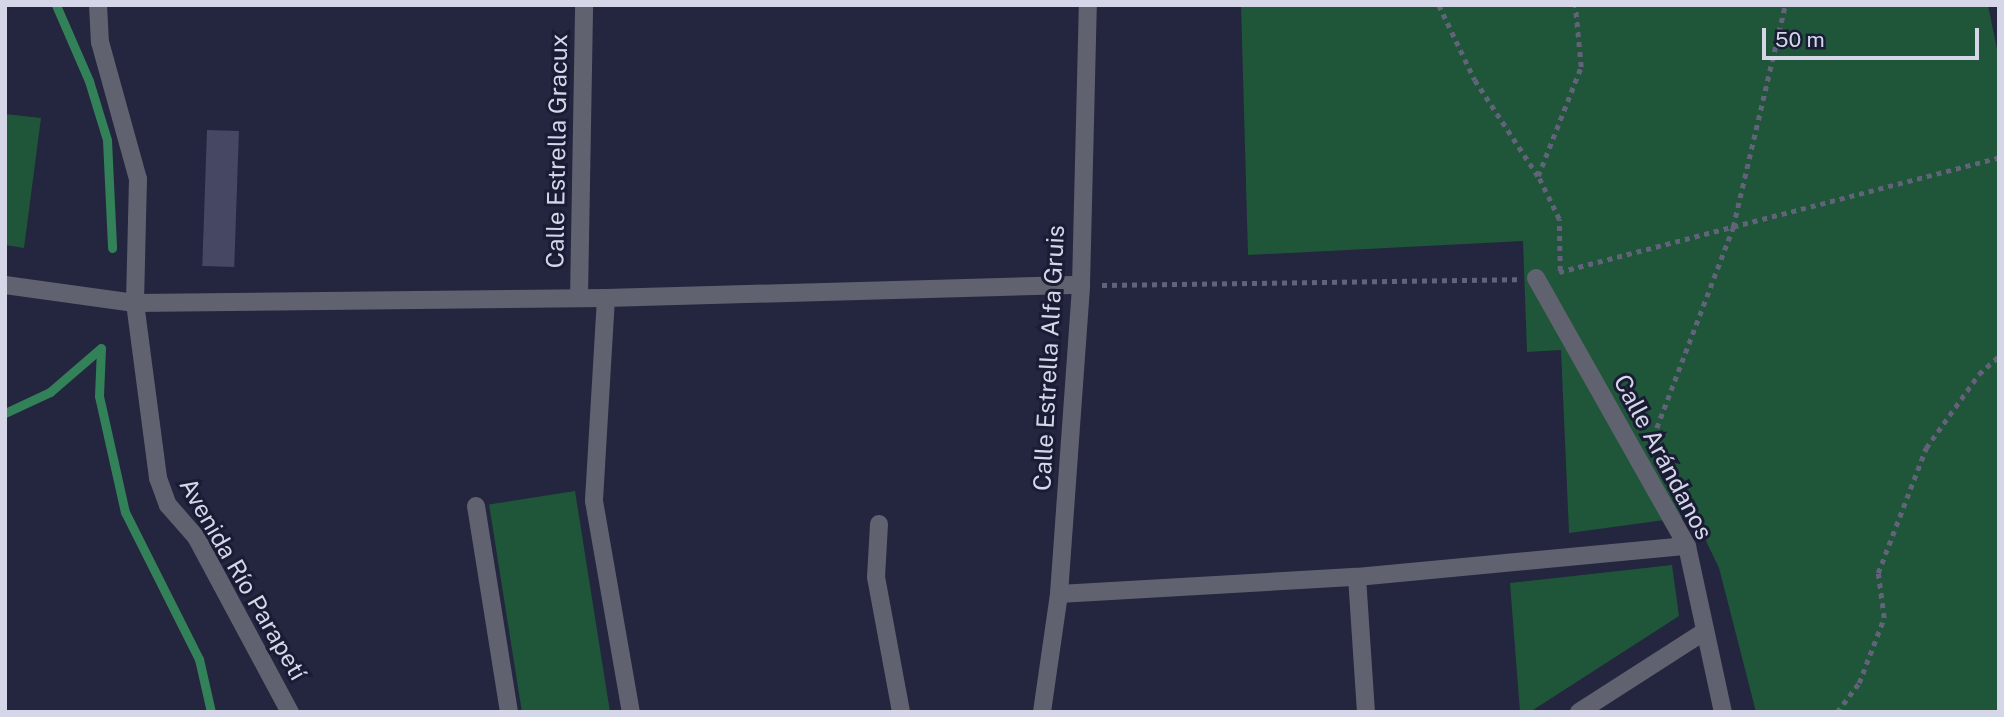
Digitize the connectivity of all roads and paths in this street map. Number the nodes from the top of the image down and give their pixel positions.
1 (98, 5) edge
2 (584, 5) edge
3 (1088, 5) edge
4 (1439, 5) edge
5 (1575, 5) edge
6 (1785, 5) edge
7 (1999, 157) edge
8 (1538, 176) junction
9 (1733, 227) junction
10 (1560, 272) junction
11 (1536, 278) junction
12 (5, 285) edge
13 (1081, 285) junction
14 (579, 298) junction
15 (606, 298) junction
16 (135, 303) junction
17 (1999, 356) edge
18 (1643, 464) junction
19 (476, 506) dead end
20 (879, 524) dead end
21 (1687, 546) junction
22 (1357, 577) junction
23 (1059, 594) junction
24 (1705, 631) junction
25 (1036, 711) edge
26 (290, 712) edge
27 (509, 712) edge
28 (631, 712) edge
29 (901, 712) edge
30 (1366, 712) edge
31 (1579, 712) edge
32 (1723, 712) edge
33 (1837, 712) edge

1 - 16 street, Avenida Río Parapetí
2 - 14 street, Calle Estrella Gracux
3 - 13 street, Calle Estrella Alfa Gruis
4 - 8 path
5 - 8 path
6 - 9 path
7 - 9 path
8 - 10 path
9 - 10 path
9 - 18 path
10 - 11 path
11 - 13 path
11 - 18 street, Calle Arándanos
12 - 16 street
13 - 15 street
13 - 23 street, Calle Estrella Alfa Gruis
14 - 15 street
14 - 16 street
15 - 28 street
16 - 26 street, Avenida Río Parapetí
17 - 33 path
18 - 21 street, Calle Arándanos
19 - 27 street
20 - 29 street
21 - 22 street
21 - 24 street, Calle Arándanos
22 - 23 street
22 - 30 street
23 - 25 street, Calle Estrella Alfa Gruis
24 - 31 street
24 - 32 street, Calle Arándanos

